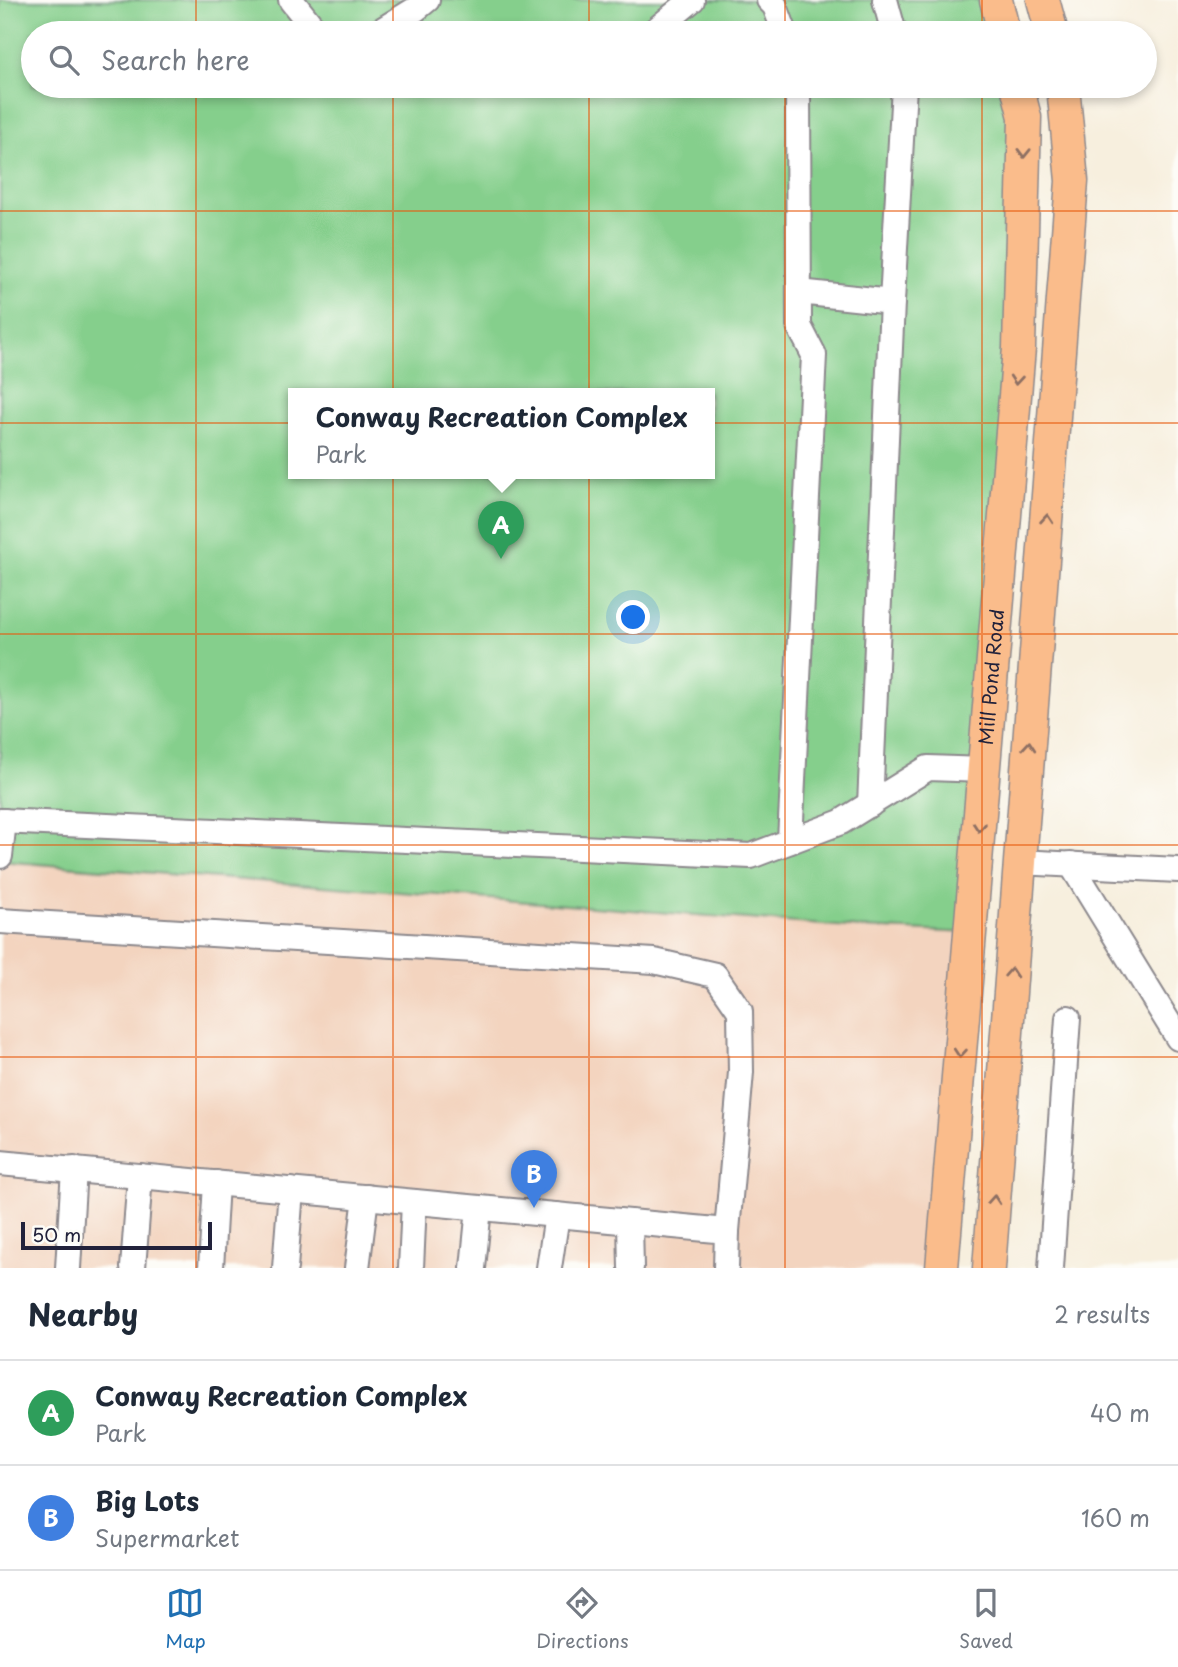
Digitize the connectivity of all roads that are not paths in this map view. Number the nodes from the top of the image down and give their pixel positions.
1 (291, 0) edge
2 (427, 0) edge
3 (692, 0) edge
4 (769, 0) edge
5 (886, 0) edge
6 (996, 0) edge
7 (1043, 0) edge
8 (308, 21) edge
9 (396, 21) edge
10 (667, 21) edge
11 (781, 21) edge
12 (891, 21) edge
13 (1001, 21) edge
14 (1049, 21) edge
15 (798, 98) edge
16 (903, 98) edge
17 (1020, 98) edge
18 (1064, 98) edge
19 (799, 292) junction
20 (892, 302) junction
21 (984, 770) junction
22 (870, 805) junction
23 (2, 821) edge
24 (790, 841) junction
25 (0, 856) edge
26 (1020, 862) junction
27 (1071, 864) junction
28 (1178, 870) edge
29 (0, 921) edge
30 (1068, 1018) dead end
31 (1178, 1038) edge
32 (0, 1163) edge
33 (74, 1170) junction
34 (140, 1176) junction
35 (216, 1183) junction
36 (291, 1190) junction
37 (366, 1197) junction
38 (414, 1202) junction
39 (480, 1208) junction
40 (557, 1215) junction
41 (629, 1222) junction
42 (727, 1231) junction
43 (68, 1268) edge
44 (133, 1268) edge
45 (211, 1268) edge
46 (285, 1268) edge
47 (357, 1268) edge
48 (411, 1268) edge
49 (473, 1268) edge
50 (549, 1268) edge
51 (631, 1268) edge
52 (726, 1268) edge
53 (942, 1268) edge
54 (989, 1268) edge
55 (1051, 1268) edge

1 - 8 lane
2 - 9 lane
3 - 10 lane
4 - 11 lane
5 - 12 lane
6 - 13 main road
7 - 14 main road
15 - 19 lane
16 - 20 lane
17 -> 21 main road, Mill Pond Road
26 -> 18 main road
19 - 20 lane
19 - 24 lane
20 - 22 lane
21 - 22 lane
21 -> 53 main road, Mill Pond Road
22 - 24 lane
23 - 24 lane
23 - 25 lane
26 - 27 lane
54 -> 26 main road
27 - 28 lane
27 - 31 lane
29 - 42 lane
30 - 55 lane
32 - 33 lane
33 - 34 lane
33 - 43 lane
34 - 35 lane
34 - 44 lane
35 - 36 lane
35 - 45 lane
36 - 37 lane
36 - 46 lane
37 - 38 lane
37 - 47 lane
38 - 39 lane
38 - 48 lane
39 - 40 lane
39 - 49 lane
40 - 41 lane
40 - 50 lane
41 - 42 lane
41 - 51 lane
42 - 52 lane

